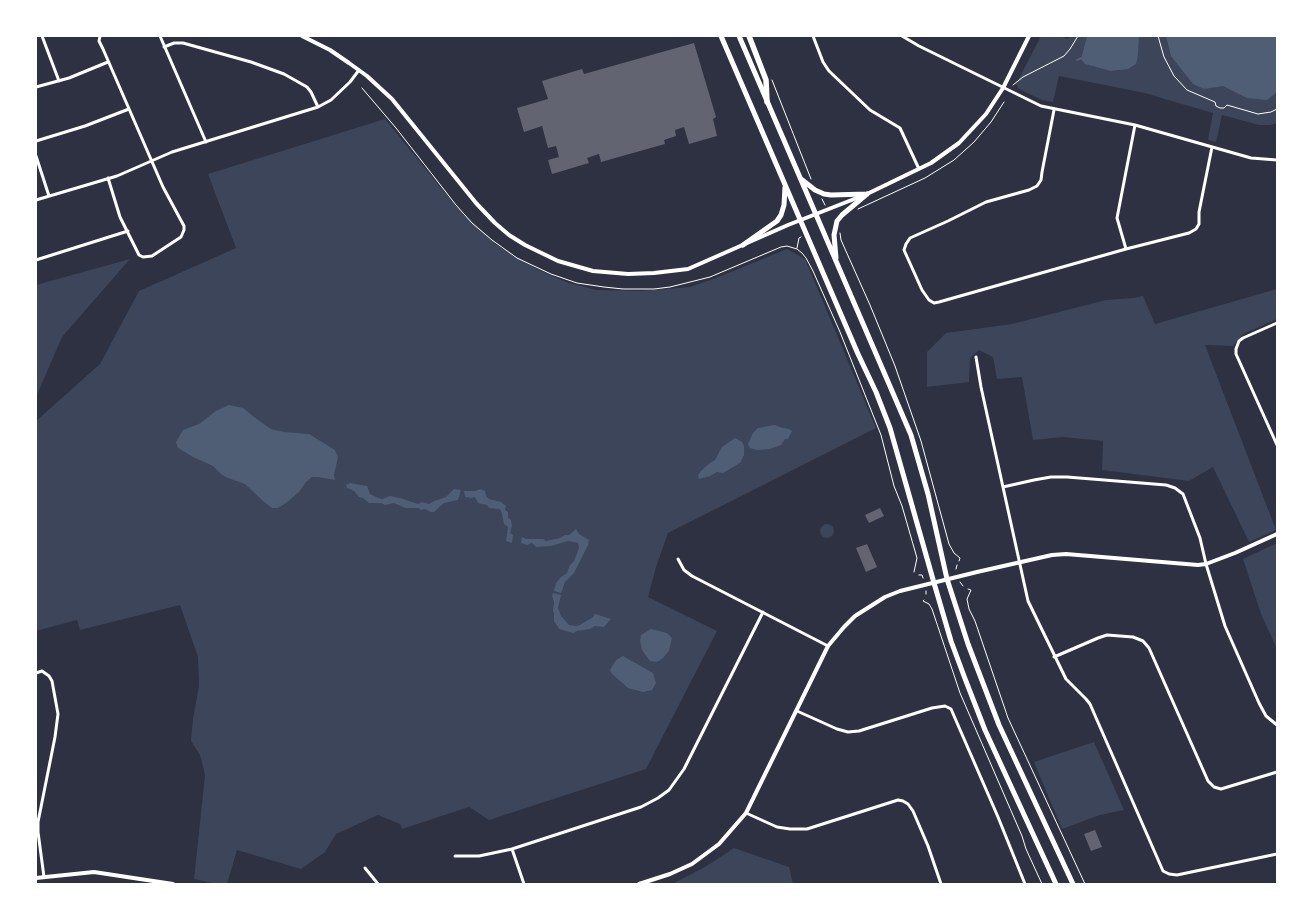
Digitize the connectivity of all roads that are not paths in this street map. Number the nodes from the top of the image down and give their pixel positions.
1 (42, 36) edge
2 (100, 36) edge
3 (160, 36) edge
4 (302, 36) edge
5 (721, 36) edge
6 (739, 36) edge
7 (749, 36) edge
8 (813, 36) edge
9 (902, 36) edge
10 (1028, 36) edge
11 (164, 47) junction
12 (108, 62) junction
13 (359, 70) junction
14 (59, 81) junction
15 (36, 87) edge
16 (1002, 88) junction
17 (767, 102) junction
18 (318, 107) junction
19 (129, 109) junction
20 (1054, 110) junction
21 (1135, 125) junction
22 (36, 141) edge
23 (206, 142) junction
24 (1212, 147) junction
25 (36, 156) edge
26 (151, 160) junction
27 (1277, 160) edge
28 (919, 169) junction
29 (108, 178) junction
30 (799, 178) junction
31 (786, 186) junction
32 (866, 194) junction
33 (49, 196) junction
34 (36, 200) edge
35 (816, 215) junction
36 (800, 221) junction
37 (128, 232) junction
38 (743, 245) junction
39 (1126, 249) junction
40 (36, 260) edge
41 (836, 263) junction
42 (1277, 323) edge
43 (976, 358) dead end
44 (1277, 445) edge
45 (1003, 487) junction
46 (1277, 534) edge
47 (678, 559) dead end
48 (1020, 562) junction
49 (1206, 564) junction
50 (947, 579) junction
51 (934, 583) junction
52 (763, 612) junction
53 (828, 646) junction
54 (1054, 657) junction
55 (36, 673) edge
56 (797, 710) junction
57 (1277, 724) edge
58 (1277, 772) edge
59 (746, 813) junction
60 (512, 849) junction
61 (1277, 854) edge
62 (456, 856) dead end
63 (365, 868) dead end
64 (44, 877) junction
65 (36, 878) edge
66 (149, 882) edge
67 (173, 884) edge
68 (378, 884) edge
69 (524, 884) edge
70 (639, 884) edge
71 (941, 884) edge
72 (1025, 884) edge
73 (1056, 884) edge
74 (1073, 884) edge

1 - 14 street
2 - 12 street
3 - 11 street
4 - 13 street
5 - 31 main road
6 - 17 main road
7 - 17 highway
8 - 28 street
9 - 16 street
10 - 16 street
11 - 18 street
11 - 23 street
12 - 14 street
12 - 19 street
13 - 18 street
13 - 38 street
14 - 15 street
16 - 20 street
16 - 28 street
17 - 30 main road
18 - 23 street
19 - 22 street
19 - 26 street
20 - 21 street
20 - 39 street
21 - 24 street
21 - 39 street
23 - 26 street
24 - 27 street
24 - 39 street
25 - 33 street
26 - 29 street
26 - 37 street
28 - 32 street
29 - 33 street
29 - 37 street
30 - 32 main road
30 - 35 main road
31 - 36 main road
31 - 38 main road
32 - 35 street
32 - 41 main road
33 - 34 street
35 - 36 street
35 - 41 main road
36 - 38 street
36 - 51 main road
37 - 40 street
41 - 50 main road
42 - 44 street
43 - 45 street
45 - 48 street
45 - 49 street
46 - 49 street
47 - 52 street
48 - 49 street
48 - 50 street
48 - 54 street
49 - 57 street
50 - 51 street
50 - 74 main road
51 - 53 street
51 - 73 main road
52 - 53 street
52 - 60 street
53 - 56 street
54 - 58 street
54 - 61 street
55 - 64 street
56 - 59 street
56 - 72 street
59 - 70 street
59 - 71 street
60 - 62 street
60 - 69 street
63 - 68 street
64 - 65 street
64 - 66 street
66 - 67 street

